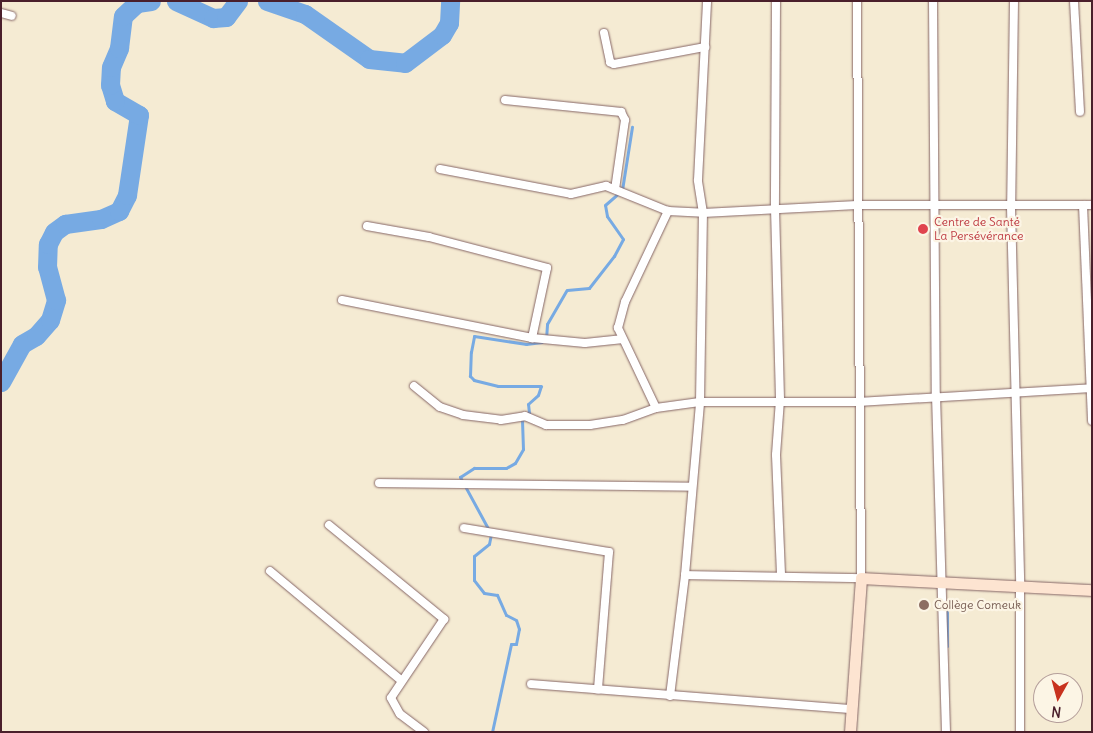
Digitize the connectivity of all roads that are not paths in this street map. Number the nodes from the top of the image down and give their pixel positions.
1 (707, 1) edge
2 (776, 1) edge
3 (857, 1) edge
4 (933, 1) edge
5 (1014, 1) edge
6 (1074, 1) edge
7 (1, 13) edge
8 (12, 16) dead end
9 (604, 33) dead end
10 (704, 47) junction
11 (505, 100) dead end
12 (1080, 112) dead end
13 (440, 169) dead end
14 (615, 189) junction
15 (858, 205) junction
16 (936, 205) junction
17 (1083, 205) junction
18 (1092, 205) edge
19 (1011, 207) junction
20 (775, 208) junction
21 (668, 210) junction
22 (703, 213) junction
23 (367, 226) dead end
24 (342, 300) dead end
25 (532, 338) junction
26 (621, 339) junction
27 (414, 386) dead end
28 (1091, 388) edge
29 (1015, 392) junction
30 (936, 395) junction
31 (780, 400) junction
32 (700, 402) junction
33 (858, 402) junction
34 (656, 408) junction
35 (1092, 421) edge
36 (379, 483) dead end
37 (692, 488) junction
38 (329, 526) dead end
39 (464, 528) dead end
40 (270, 572) dead end
41 (685, 575) junction
42 (782, 576) junction
43 (861, 578) junction
44 (941, 580) junction
45 (1020, 585) junction
46 (1092, 590) edge
47 (401, 680) junction
48 (531, 684) dead end
49 (598, 690) junction
50 (670, 696) junction
51 (852, 709) junction
52 (424, 732) edge
53 (850, 732) edge
54 (946, 732) edge
55 (1020, 732) edge

1 - 10 street
2 - 20 street
3 - 15 street
4 - 16 street
5 - 19 street
6 - 12 street
7 - 8 street
9 - 10 street
10 - 22 street
11 - 14 street
13 - 14 street
14 - 21 street
15 - 16 street
15 - 20 street
15 - 33 street
16 - 19 street
16 - 30 street
17 - 18 street
17 - 19 street
17 - 28 street
19 - 29 street
20 - 22 street
20 - 31 street
21 - 22 street
21 - 26 street
22 - 32 street
23 - 25 street
24 - 25 street
25 - 26 street
26 - 34 street
27 - 34 street
28 - 29 street
28 - 35 street
29 - 30 street
29 - 45 street
30 - 33 street
30 - 44 street
31 - 32 street
31 - 33 street
31 - 42 street
32 - 34 street
32 - 37 street
33 - 43 street
36 - 37 street
37 - 41 street
38 - 47 street
39 - 49 street
40 - 47 street
41 - 42 street
41 - 50 street
42 - 43 street
43 - 44 main road
43 - 51 main road
44 - 45 main road
44 - 54 street
45 - 46 main road
45 - 55 street
47 - 52 street
48 - 49 street
49 - 50 street
50 - 51 street
51 - 53 main road

